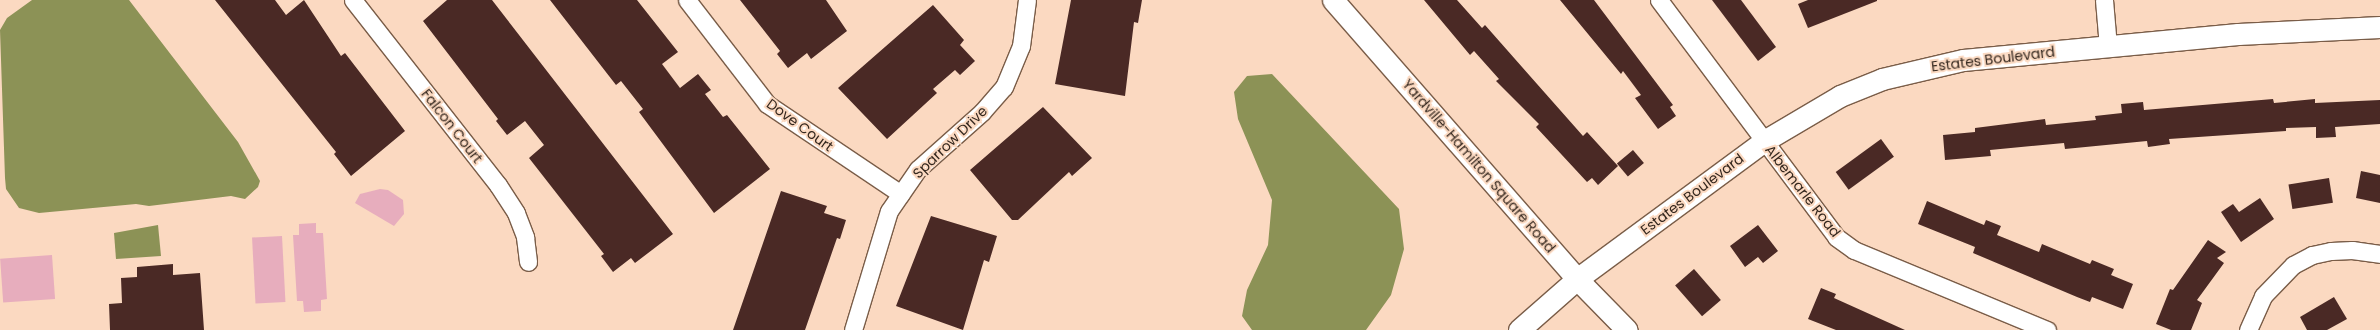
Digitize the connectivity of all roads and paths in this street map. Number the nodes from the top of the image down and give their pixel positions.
1 (353, 0) edge
2 (687, 0) edge
3 (1027, 0) edge
4 (1333, 0) edge
5 (1659, 0) edge
6 (2104, 0) edge
7 (2380, 27) edge
8 (2108, 46) junction
9 (1764, 141) junction
10 (901, 194) junction
11 (2380, 254) edge
12 (528, 262) dead end
13 (1577, 280) junction
14 (853, 330) edge
15 (1519, 330) edge
16 (1627, 330) edge
17 (2047, 330) edge
18 (2248, 330) edge

1 - 12 street, Falcon Court
2 - 10 street, Dove Court
3 - 10 street, Sparrow Drive
4 - 13 street, Yardville-Hamilton Square Road
5 - 9 street, Albemarle Road
6 - 8 street
7 - 8 street, Estates Boulevard
8 - 9 street, Estates Boulevard
9 - 13 street, Estates Boulevard
9 - 17 street, Albemarle Road
10 - 14 street, Sparrow Drive
11 - 18 street
13 - 15 street, Estates Boulevard
13 - 16 street, Yardville-Hamilton Square Road

